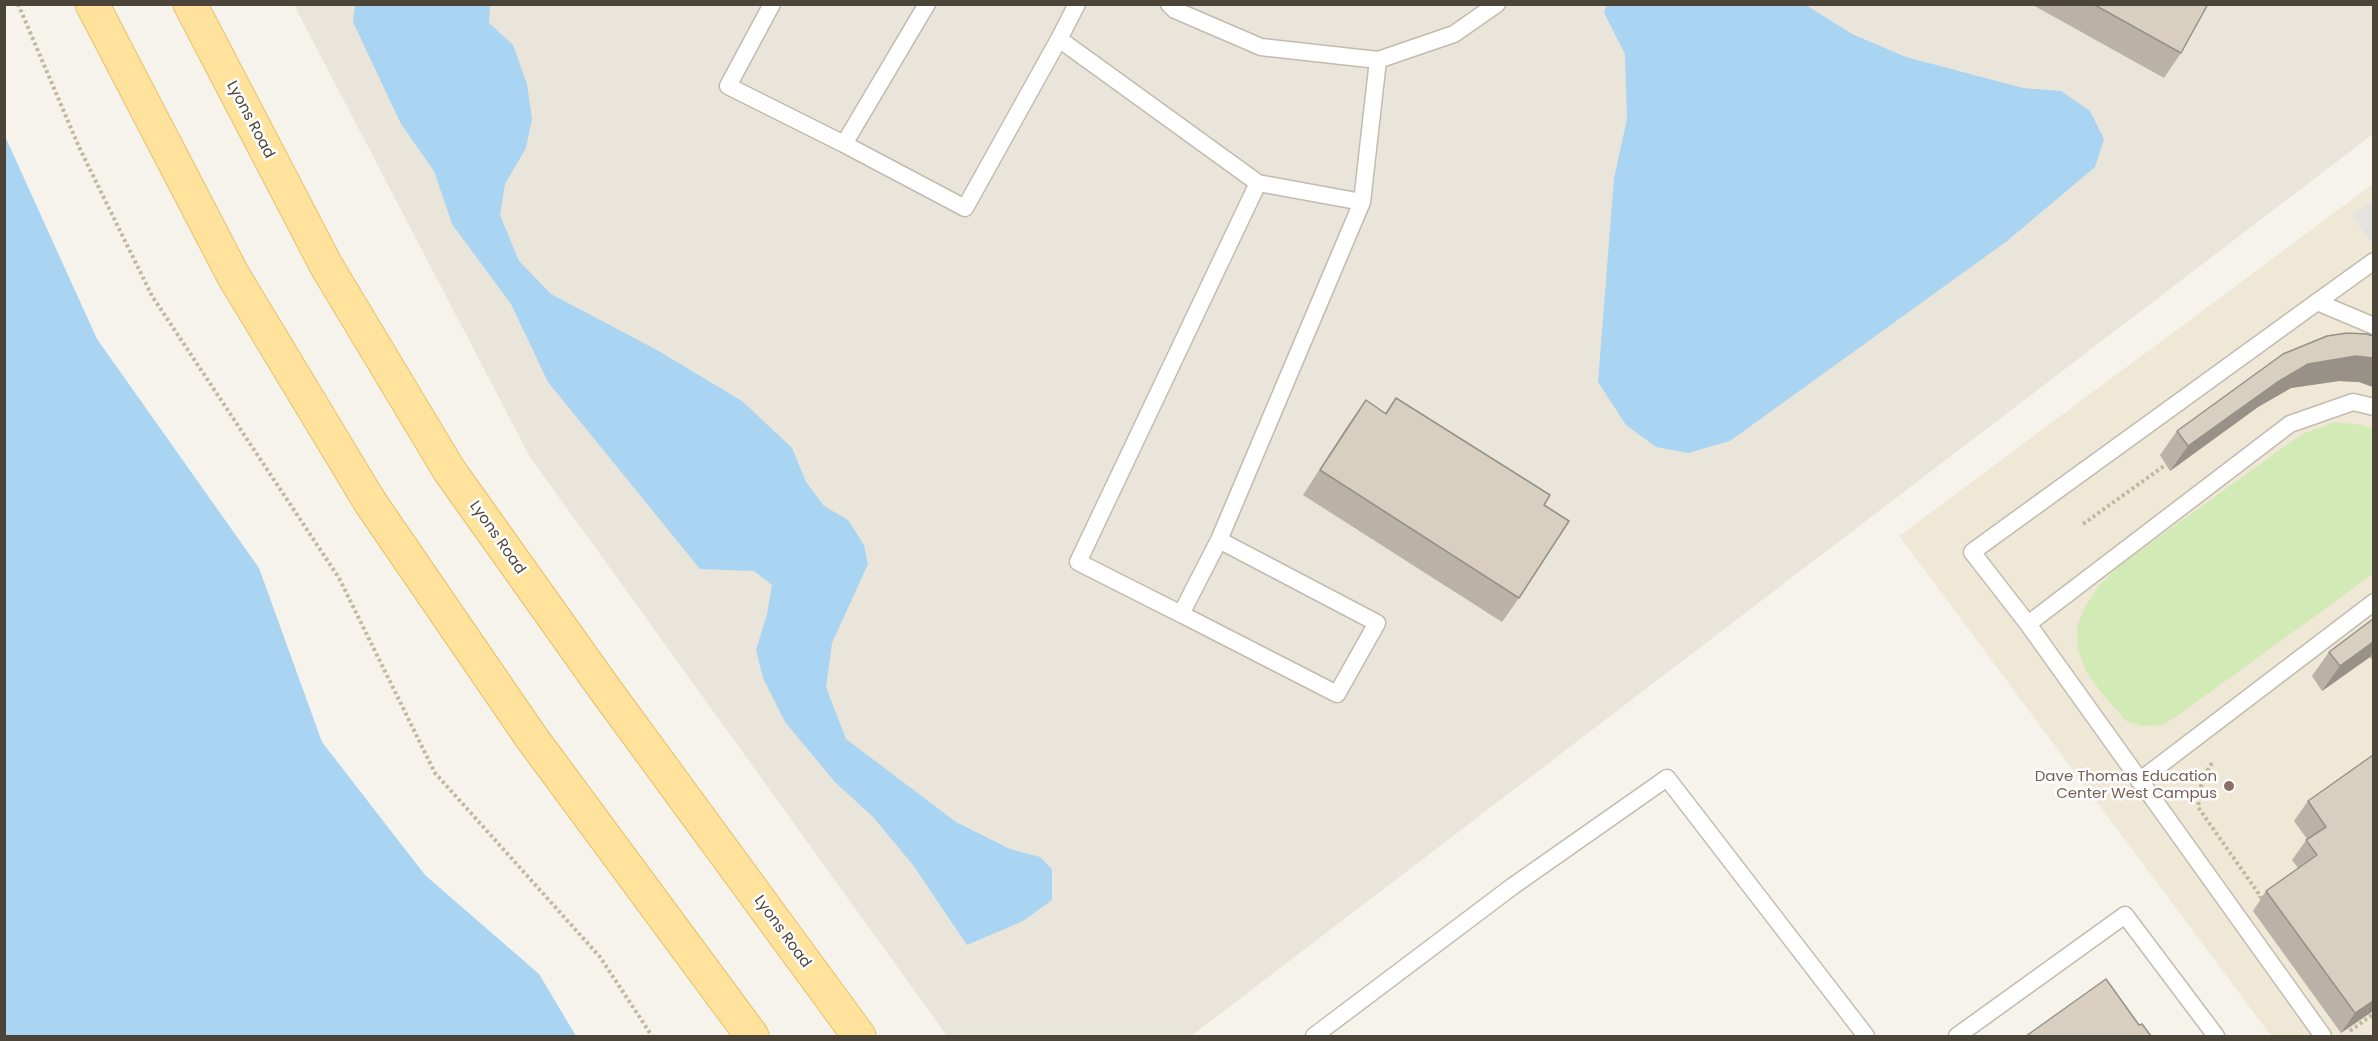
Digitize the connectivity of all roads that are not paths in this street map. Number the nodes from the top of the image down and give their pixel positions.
1 (92, 4) edge
2 (190, 4) edge
3 (772, 4) edge
4 (927, 4) edge
5 (1169, 4) edge
6 (1497, 4) edge
7 (1072, 6) edge
8 (1059, 39) junction
9 (1378, 60) junction
10 (844, 144) junction
11 (1258, 183) junction
12 (1362, 202) junction
13 (2373, 261) edge
14 (2317, 302) junction
15 (2373, 326) edge
16 (2373, 406) edge
17 (1219, 540) junction
18 (2373, 602) edge
19 (1181, 614) junction
20 (2028, 624) junction
21 (2139, 781) junction
22 (752, 1036) edge
23 (859, 1036) edge
24 (1314, 1036) edge
25 (1866, 1036) edge
26 (1957, 1036) edge
27 (2216, 1036) edge
28 (2323, 1036) edge

1 - 22 main road
2 - 23 main road, Lyons Road
3 - 10 lane
4 - 10 lane
5 - 9 lane
6 - 9 lane
7 - 8 lane
8 - 10 lane
8 - 11 lane
9 - 12 lane
11 - 12 lane
11 - 19 lane
12 - 17 lane
13 - 14 lane
14 - 15 lane
14 - 20 lane
16 - 20 lane
17 - 19 lane
17 - 19 lane
18 - 21 lane
20 - 21 lane
21 - 28 lane
24 - 25 lane
26 - 27 lane

